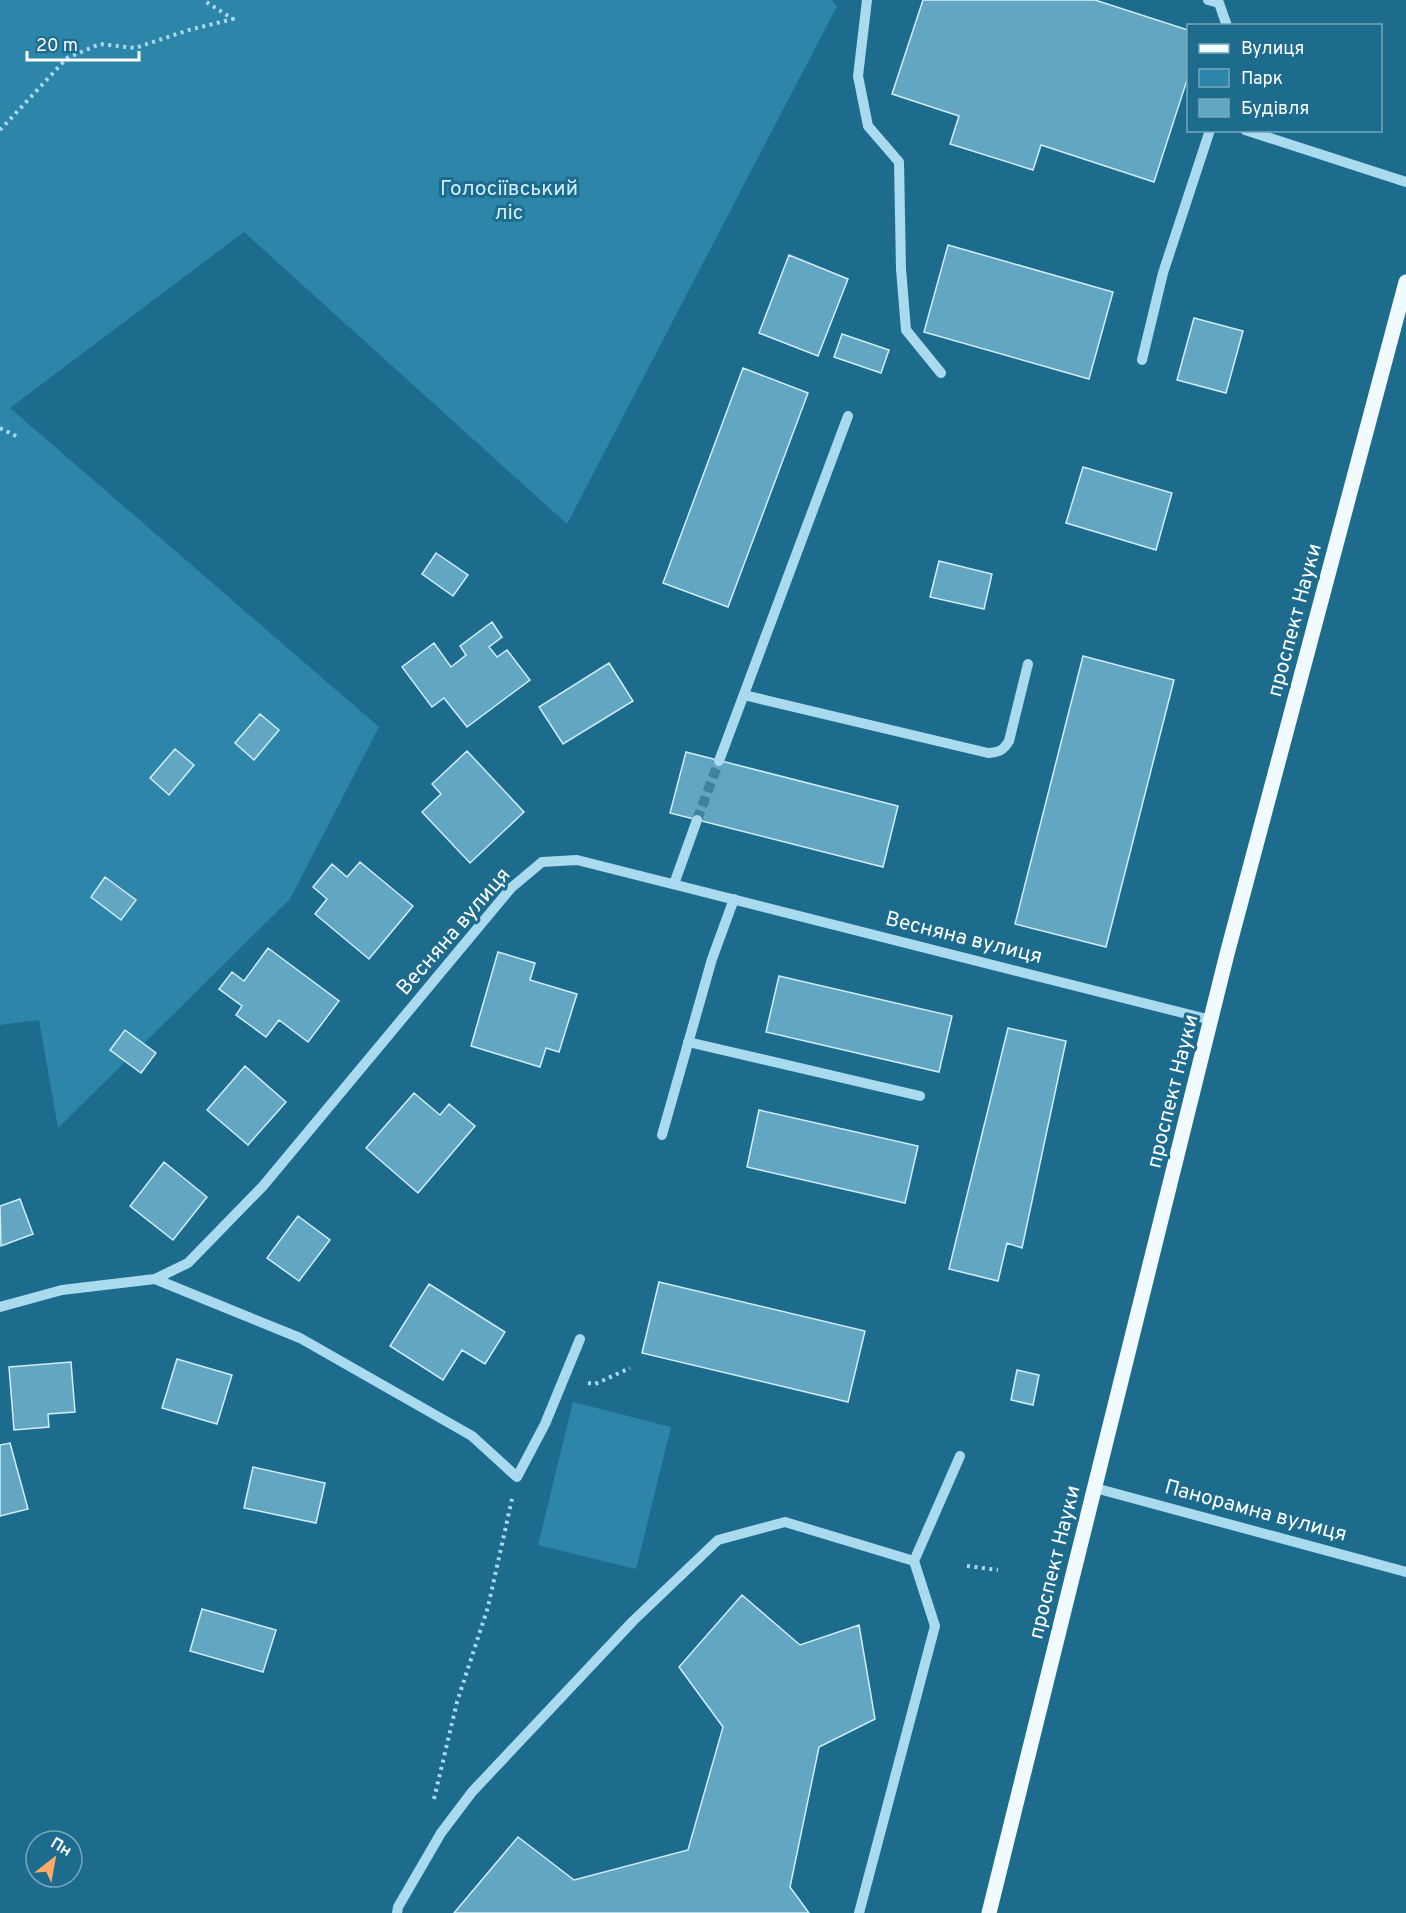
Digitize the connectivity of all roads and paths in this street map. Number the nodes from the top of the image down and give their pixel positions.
1 (203, 0) edge
2 (867, 0) edge
3 (1208, 0) edge
4 (1226, 24) edge
5 (0, 130) edge
6 (1208, 132) edge
7 (1251, 132) edge
8 (1406, 182) edge
9 (1406, 282) edge
10 (1142, 360) dead end
11 (941, 373) dead end
12 (848, 416) dead end
13 (0, 428) edge
14 (18, 437) dead end
15 (1028, 664) dead end
16 (744, 695) junction
17 (719, 761) tunnel mouth
18 (697, 820) tunnel mouth
19 (674, 884) junction
20 (734, 899) junction
21 (1211, 1020) junction
22 (688, 1042) junction
23 (920, 1096) dead end
24 (662, 1135) dead end
25 (155, 1279) junction
26 (0, 1307) edge
27 (580, 1339) dead end
28 (630, 1368) dead end
29 (595, 1384) dead end
30 (960, 1456) dead end
31 (517, 1477) junction
32 (1095, 1488) junction
33 (914, 1561) junction
34 (967, 1566) dead end
35 (998, 1570) dead end
36 (1406, 1572) edge
37 (432, 1805) dead end
38 (396, 1913) edge
39 (859, 1913) edge
40 (989, 1913) edge

1 - 5 path
2 - 11 street
3 - 4 street
6 - 10 street
7 - 8 street
9 - 21 main road, проспект Науки
12 - 16 street
13 - 14 path
15 - 16 street
16 - 17 street
18 - 19 street
19 - 20 street, Весняна вулиця
19 - 25 street, Весняна вулиця
20 - 21 street, Весняна вулиця
20 - 22 street
21 - 32 main road, проспект Науки
22 - 23 street
22 - 24 street
25 - 26 street, Весняна вулиця
25 - 31 street
27 - 31 street
28 - 29 path
30 - 33 street
31 - 37 path
32 - 36 street, Панорамна вулиця
32 - 40 main road, проспект Науки
33 - 38 street
33 - 39 street
34 - 35 path

